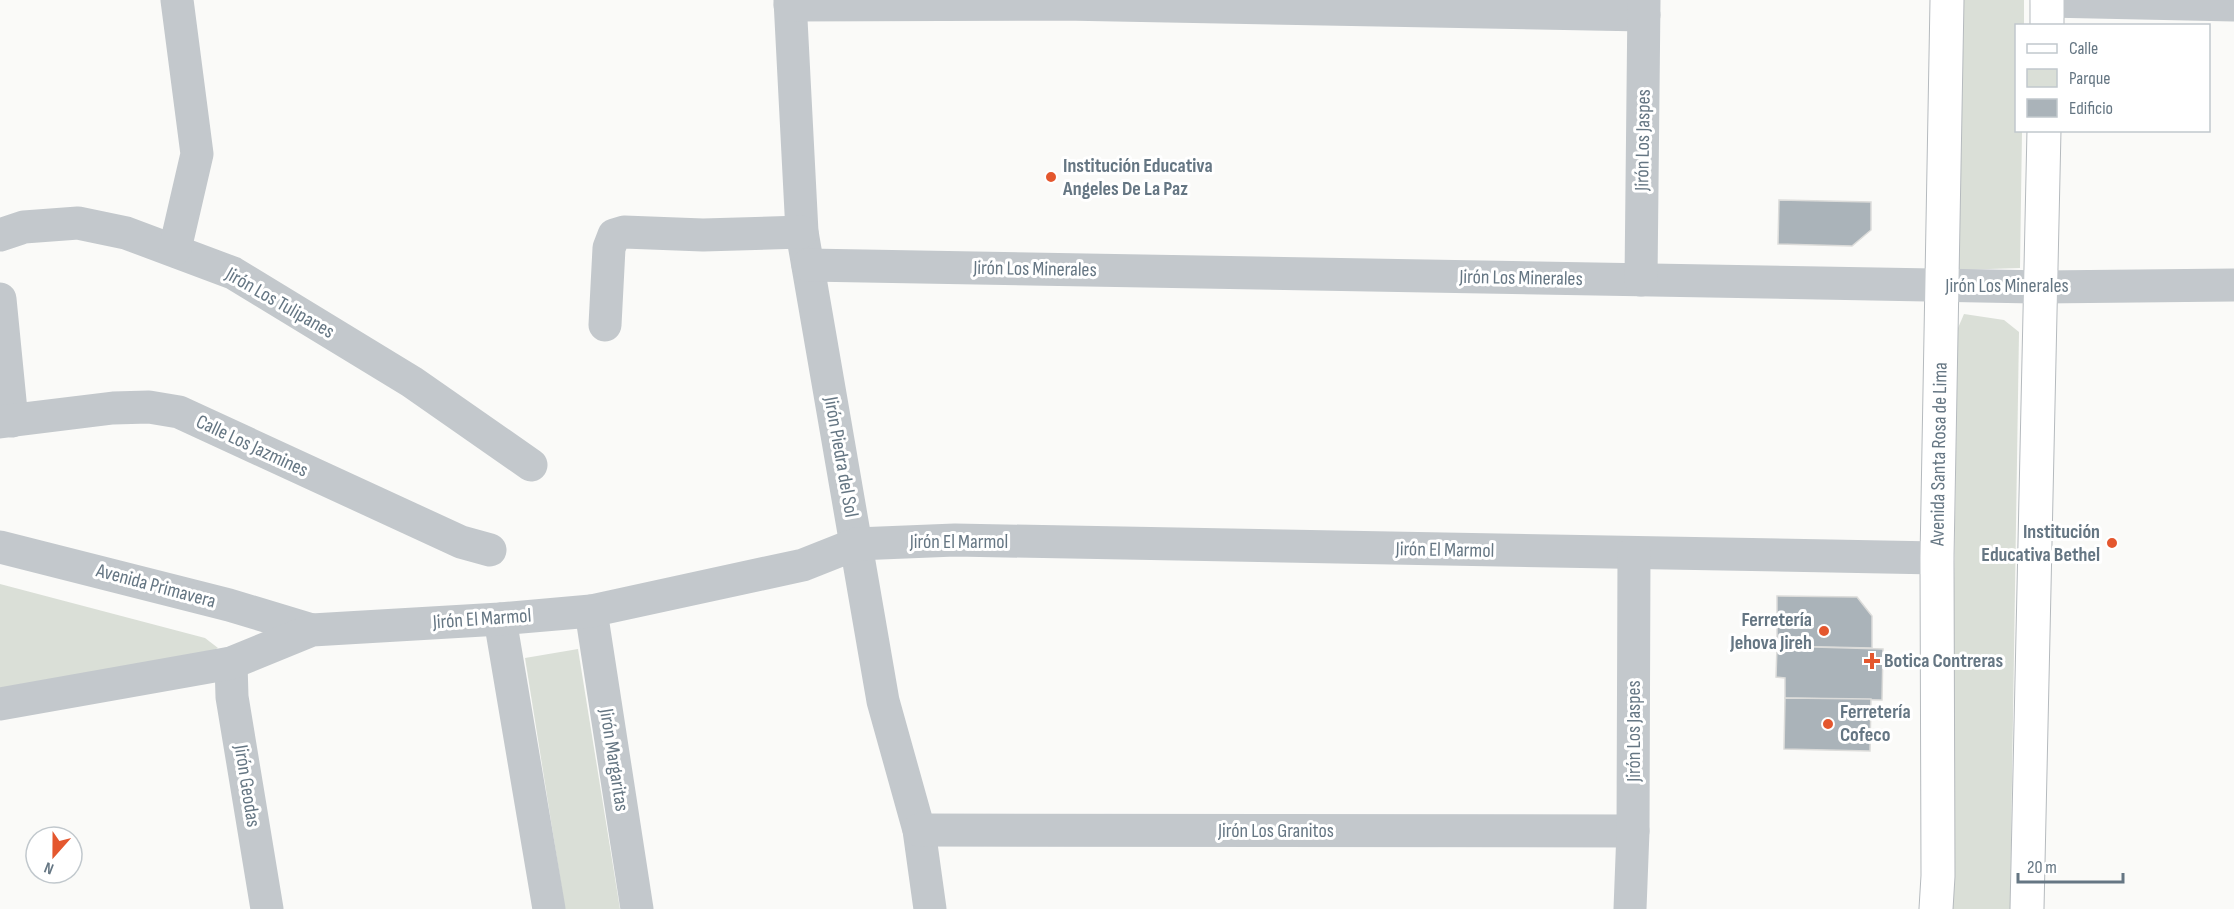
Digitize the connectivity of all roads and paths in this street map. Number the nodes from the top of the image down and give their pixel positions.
1 (177, 0) edge
2 (1947, 0) edge
3 (2047, 0) edge
4 (790, 2) edge
5 (1063, 2) edge
6 (1382, 5) edge
7 (2234, 5) edge
8 (1644, 7) edge
9 (2047, 24) edge
10 (2044, 132) edge
11 (802, 232) junction
12 (0, 235) edge
13 (175, 249) junction
14 (808, 266) junction
15 (1641, 280) junction
16 (1941, 285) junction
17 (2234, 285) edge
18 (2041, 287) junction
19 (0, 299) edge
20 (605, 325) dead end
21 (6, 422) edge
22 (531, 465) dead end
23 (856, 544) junction
24 (0, 547) edge
25 (490, 550) dead end
26 (1634, 553) junction
27 (1937, 558) junction
28 (591, 610) junction
29 (500, 619) junction
30 (312, 630) junction
31 (231, 663) junction
32 (0, 704) edge
33 (919, 830) junction
34 (1633, 831) junction
35 (267, 909) edge
36 (549, 909) edge
37 (637, 909) edge
38 (930, 909) edge
39 (1630, 909) edge
40 (1936, 909) edge
41 (2027, 909) edge

1 - 13 street
2 - 16 main road, Avenida Santa Rosa de Lima
3 - 7 street
3 - 9 main road
4 - 5 street
4 - 11 street, Jirón Piedra del Sol
5 - 6 street
6 - 8 street
8 - 15 street, Jirón Los Jaspes
10 - 18 main road
11 - 14 street, Jirón Piedra del Sol
11 - 20 street
12 - 13 street, Jirón Los Tulipanes
13 - 22 street, Jirón Los Tulipanes
14 - 15 street, Jirón Los Minerales
14 - 23 street, Jirón Piedra del Sol
15 - 16 street, Jirón Los Minerales
16 - 18 street, Jirón Los Minerales
16 - 27 main road, Avenida Santa Rosa de Lima
17 - 18 street, Jirón Los Minerales
18 - 41 main road
19 - 21 street
21 - 25 street, Calle Los Jazmines
23 - 26 street, Jirón El Marmol
23 - 28 street, Jirón El Marmol
23 - 33 street, Jirón Piedra del Sol
24 - 30 street, Avenida Primavera
26 - 27 street, Jirón El Marmol
26 - 34 street, Jirón Los Jaspes
27 - 40 main road, Avenida Santa Rosa de Lima
28 - 29 street, Jirón El Marmol
28 - 37 street, Jirón Margaritas
29 - 30 street, Jirón El Marmol
29 - 36 street
30 - 31 street, Jirón El Marmol
31 - 32 street, Jirón El Marmol
31 - 35 street, Jirón Geodas
33 - 34 street, Jirón Los Granitos
33 - 38 street, Jirón Piedra del Sol
34 - 39 street, Jirón Los Jaspes

